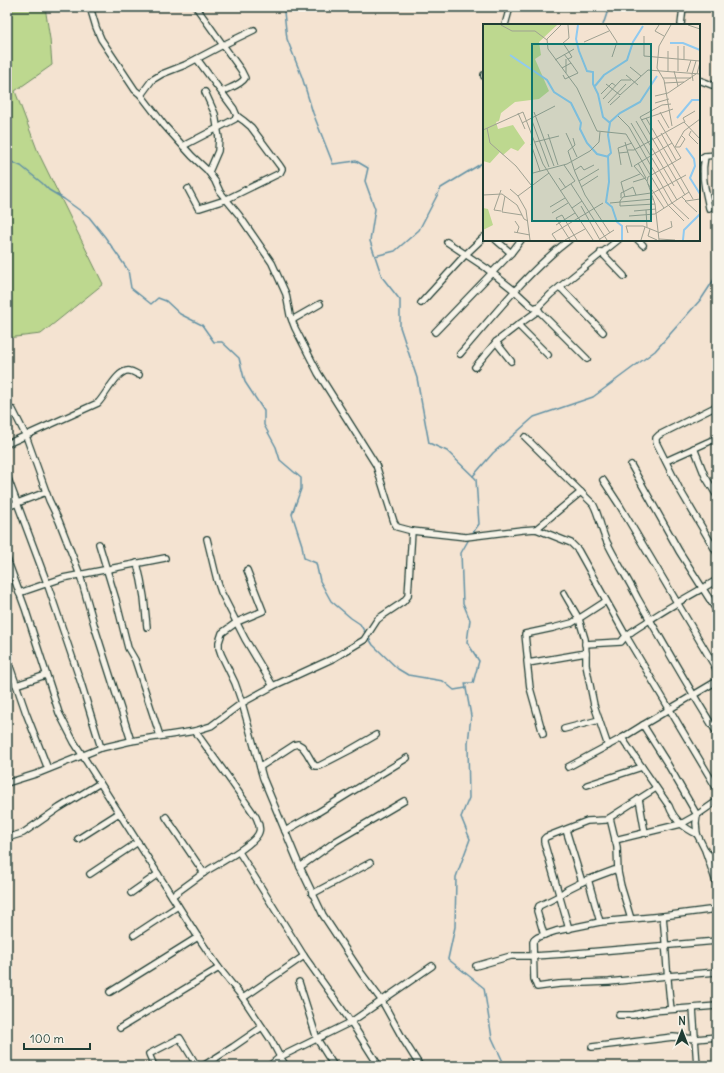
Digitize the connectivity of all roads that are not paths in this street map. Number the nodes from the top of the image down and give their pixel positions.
1 (90, 7) edge
2 (196, 7) edge
3 (510, 7) edge
4 (683, 7) edge
5 (505, 24) edge
6 (680, 24) edge
7 (254, 30) dead end
8 (223, 46) junction
9 (197, 59) junction
10 (700, 80) edge
11 (717, 85) edge
12 (205, 92) dead end
13 (222, 92) junction
14 (141, 95) junction
15 (237, 116) junction
16 (217, 128) junction
17 (183, 146) junction
18 (717, 155) edge
19 (705, 156) junction
20 (700, 158) edge
21 (209, 172) junction
22 (188, 189) dead end
23 (225, 200) junction
24 (709, 208) dead end
25 (483, 238) edge
26 (497, 241) edge
27 (520, 241) edge
28 (568, 241) edge
29 (617, 241) edge
30 (639, 241) edge
31 (448, 242) dead end
32 (643, 245) dead end
33 (601, 252) junction
34 (511, 253) junction
35 (466, 254) junction
36 (491, 273) junction
37 (624, 276) dead end
38 (560, 287) junction
39 (515, 291) junction
40 (421, 303) dead end
41 (320, 304) dead end
42 (538, 309) junction
43 (292, 320) junction
44 (518, 325) junction
45 (435, 332) dead end
46 (603, 332) dead end
47 (496, 342) junction
48 (460, 354) dead end
49 (548, 355) dead end
50 (587, 359) dead end
51 (511, 361) dead end
52 (475, 367) dead end
53 (139, 375) dead end
54 (717, 406) edge
55 (13, 410) dead end
56 (26, 436) junction
57 (525, 436) dead end
58 (717, 438) edge
59 (7, 444) edge
60 (694, 448) junction
61 (666, 462) junction
62 (631, 465) dead end
63 (7, 476) edge
64 (604, 480) dead end
65 (46, 492) junction
66 (581, 492) junction
67 (717, 496) edge
68 (18, 503) junction
69 (7, 507) edge
70 (536, 530) junction
71 (412, 531) junction
72 (207, 539) dead end
73 (99, 544) dead end
74 (717, 553) edge
75 (165, 558) dead end
76 (7, 560) edge
77 (137, 563) junction
78 (107, 570) junction
79 (247, 570) dead end
80 (80, 575) junction
81 (717, 580) edge
82 (47, 583) junction
83 (702, 588) junction
84 (19, 593) junction
85 (564, 593) dead end
86 (606, 601) junction
87 (677, 602) junction
88 (717, 611) edge
89 (579, 619) junction
90 (650, 619) junction
91 (237, 622) junction
92 (147, 627) dead end
93 (626, 636) junction
94 (585, 644) junction
95 (586, 653) junction
96 (7, 658) edge
97 (527, 661) junction
98 (717, 670) edge
99 (46, 675) junction
100 (717, 681) edge
101 (16, 685) junction
102 (273, 686) junction
103 (693, 695) junction
104 (242, 703) junction
105 (669, 709) junction
106 (599, 720) junction
107 (643, 725) junction
108 (564, 729) dead end
109 (194, 731) junction
110 (717, 733) edge
111 (543, 734) dead end
112 (160, 736) junction
113 (376, 736) dead end
114 (622, 738) junction
115 (131, 741) junction
116 (608, 746) junction
117 (101, 748) junction
118 (82, 755) junction
119 (407, 758) dead end
120 (260, 767) junction
121 (568, 767) dead end
122 (642, 767) junction
123 (48, 769) junction
124 (7, 783) edge
125 (100, 783) junction
126 (587, 785) dead end
127 (656, 788) junction
128 (717, 789) edge
129 (639, 799) junction
130 (404, 801) dead end
131 (717, 801) edge
132 (119, 813) junction
133 (697, 816) junction
134 (166, 817) dead end
135 (610, 818) junction
136 (681, 824) junction
137 (566, 830) junction
138 (285, 831) junction
139 (645, 833) junction
140 (697, 834) junction
141 (78, 839) dead end
142 (7, 840) edge
143 (615, 840) junction
144 (138, 842) junction
145 (705, 850) junction
146 (239, 852) junction
147 (717, 862) edge
148 (370, 863) dead end
149 (300, 867) junction
150 (715, 871) edge
151 (618, 872) junction
152 (204, 873) junction
153 (90, 874) dead end
154 (158, 874) junction
155 (588, 879) junction
156 (582, 882) junction
157 (717, 885) edge
158 (131, 892) dead end
159 (312, 894) junction
160 (172, 896) junction
161 (559, 896) junction
162 (178, 906) junction
163 (717, 909) edge
164 (663, 916) junction
165 (631, 919) junction
166 (600, 922) junction
167 (569, 929) junction
168 (134, 935) dead end
169 (544, 935) junction
170 (198, 937) junction
171 (717, 941) edge
172 (666, 946) junction
173 (304, 956) junction
174 (533, 956) junction
175 (432, 966) dead end
176 (476, 966) dead end
177 (220, 968) junction
178 (717, 972) edge
179 (667, 976) junction
180 (298, 982) dead end
181 (110, 992) dead end
182 (243, 998) junction
183 (382, 1001) junction
184 (717, 1006) edge
185 (693, 1008) junction
186 (670, 1009) junction
187 (619, 1015) dead end
188 (350, 1022) junction
189 (262, 1027) junction
190 (120, 1028) dead end
191 (717, 1038) edge
192 (317, 1039) junction
193 (696, 1039) junction
194 (592, 1047) dead end
195 (280, 1058) junction
196 (154, 1066) edge
197 (197, 1066) edge
198 (203, 1066) edge
199 (269, 1066) edge
200 (286, 1066) edge
201 (334, 1066) edge
202 (378, 1066) edge
203 (420, 1066) edge
204 (698, 1066) edge

1 - 14 street
2 - 8 street
3 - 5 street
4 - 6 street
7 - 8 street
8 - 9 street
8 - 13 street
9 - 13 street
9 - 14 street
10 - 11 street
12 - 16 street
13 - 15 street
14 - 17 street
15 - 16 street
15 - 23 street
16 - 17 street
16 - 21 street
17 - 21 street
18 - 19 street
19 - 20 street
19 - 24 street
21 - 23 street
22 - 23 street
23 - 43 street
25 - 35 street
26 - 34 street
27 - 34 street
28 - 39 street
29 - 33 street
30 - 32 street
31 - 35 street
33 - 37 street
33 - 38 street
34 - 36 street
35 - 36 street
35 - 40 street
36 - 39 street
36 - 45 street
38 - 42 street
38 - 46 street
39 - 42 street
39 - 48 street
41 - 43 street
42 - 44 street
42 - 50 street
43 - 71 street
44 - 47 street
44 - 49 street
47 - 51 street
47 - 52 street
53 - 56 street
54 - 61 street
55 - 56 street
56 - 59 street
56 - 65 street
57 - 66 street
58 - 60 street
60 - 61 street
60 - 67 street
61 - 74 street
62 - 83 street
63 - 68 street
64 - 87 street
65 - 68 street
65 - 80 street
66 - 70 street
66 - 90 street
68 - 69 street
68 - 82 street
70 - 71 street
70 - 86 street
71 - 102 street
72 - 91 street
73 - 78 street
75 - 77 street
76 - 84 street
77 - 78 street
77 - 92 street
78 - 80 street
78 - 112 street
79 - 91 street
80 - 82 street
80 - 115 street
81 - 83 street
82 - 84 street
82 - 117 street
83 - 87 street
83 - 88 street
84 - 99 street
85 - 89 street
86 - 89 street
86 - 93 street
87 - 90 street
87 - 98 street
89 - 94 street
89 - 97 street
90 - 93 street
90 - 103 street
91 - 102 street
91 - 104 street
93 - 94 street
93 - 105 street
94 - 95 street
95 - 97 street
95 - 106 street
96 - 101 street
97 - 111 street
99 - 101 street
99 - 118 street
100 - 103 street
101 - 123 street
102 - 104 street
103 - 105 street
103 - 110 street
104 - 109 street
104 - 120 street
105 - 107 street
105 - 128 street
106 - 108 street
106 - 116 street
107 - 114 street
107 - 133 street
109 - 112 street
109 - 146 street
112 - 115 street
113 - 120 street
114 - 116 street
114 - 122 street
115 - 117 street
116 - 121 street
117 - 118 street
118 - 123 street
118 - 125 street
119 - 138 street
120 - 138 street
122 - 126 street
122 - 127 street
123 - 124 street
125 - 132 street
125 - 142 street
127 - 129 street
127 - 136 street
129 - 135 street
129 - 139 street
130 - 149 street
131 - 133 street
132 - 141 street
132 - 144 street
133 - 136 street
133 - 140 street
134 - 152 street
135 - 137 street
135 - 143 street
136 - 139 street
136 - 140 street
137 - 156 street
137 - 161 street
138 - 149 street
139 - 143 street
140 - 145 street
143 - 151 street
144 - 153 street
144 - 154 street
145 - 147 street
145 - 150 street
146 - 152 street
146 - 173 street
148 - 159 street
149 - 159 street
150 - 157 street
151 - 155 street
151 - 165 street
152 - 160 street
154 - 158 street
154 - 160 street
155 - 156 street
155 - 166 street
156 - 161 street
159 - 183 street
160 - 162 street
161 - 167 street
161 - 169 street
162 - 168 street
162 - 170 street
163 - 164 street
164 - 165 street
164 - 172 street
165 - 166 street
166 - 167 street
167 - 169 street
169 - 174 street
170 - 177 street
170 - 181 street
171 - 172 street
172 - 174 street
172 - 179 street
173 - 182 street
173 - 188 street
174 - 176 street
174 - 179 street
175 - 183 street
177 - 182 street
177 - 190 street
178 - 179 street
179 - 186 street
180 - 192 street
182 - 189 street
183 - 188 street
183 - 203 street
184 - 185 street
185 - 186 street
185 - 193 street
186 - 187 street
188 - 192 street
188 - 202 street
189 - 195 street
189 - 198 street
191 - 193 street
192 - 195 street
192 - 201 street
193 - 194 street
193 - 204 street
195 - 199 street
195 - 200 street
196 - 197 street

